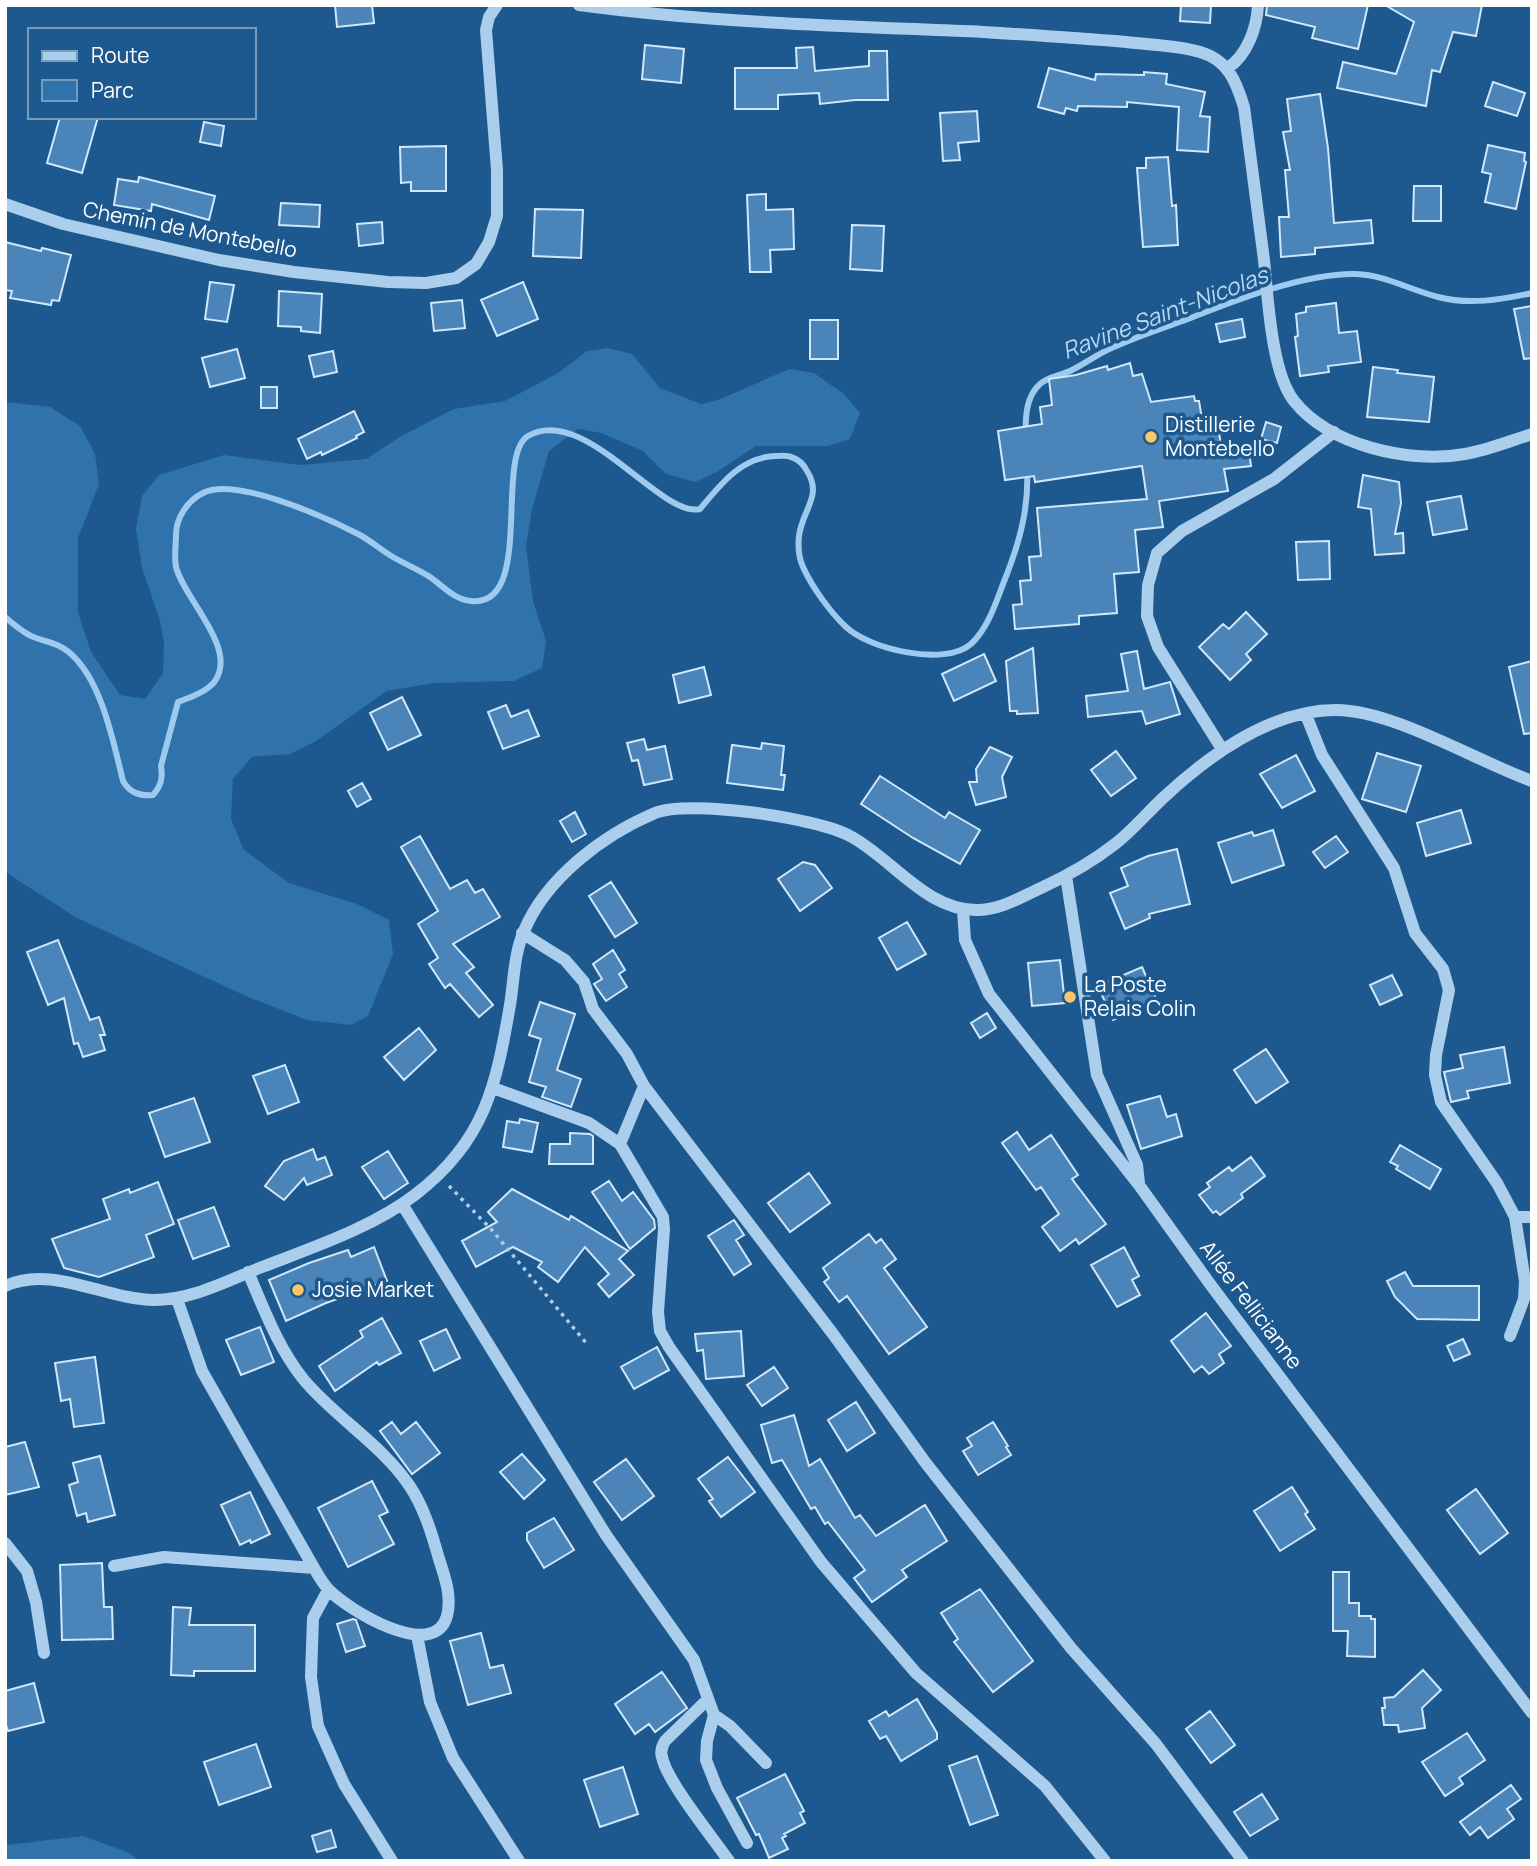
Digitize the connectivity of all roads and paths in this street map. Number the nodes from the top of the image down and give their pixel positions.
1 (579, 5) edge
2 (1258, 5) edge
3 (489, 9) edge
4 (1228, 68) junction
5 (5, 204) edge
6 (1334, 432) junction
7 (1532, 434) edge
8 (1306, 715) junction
9 (1222, 749) junction
10 (1532, 781) edge
11 (1066, 876) junction
12 (963, 909) junction
13 (522, 933) junction
14 (644, 1086) junction
15 (493, 1088) junction
16 (620, 1144) junction
17 (437, 1174) junction
18 (1139, 1185) junction
19 (402, 1205) junction
20 (1515, 1217) junction
21 (1532, 1217) edge
22 (248, 1272) junction
23 (5, 1286) edge
24 (177, 1299) junction
25 (1510, 1336) dead end
26 (587, 1345) dead end
27 (5, 1543) edge
28 (114, 1566) dead end
29 (314, 1568) junction
30 (328, 1590) junction
31 (417, 1635) junction
32 (44, 1653) dead end
33 (708, 1699) junction
34 (1532, 1713) edge
35 (714, 1715) junction
36 (766, 1763) dead end
37 (747, 1843) dead end
38 (392, 1861) edge
39 (519, 1861) edge
40 (729, 1861) edge
41 (1105, 1861) edge
42 (1242, 1861) edge

1 - 4 street
2 - 4 street
3 - 5 street, Chemin de Montebello
4 - 6 street
6 - 7 street
6 - 9 street
8 - 9 street
8 - 10 street
8 - 20 street
9 - 11 street
11 - 12 street
11 - 18 street
12 - 13 street
12 - 18 street, Allée Fellicianne
13 - 14 street
13 - 15 street
14 - 16 street
14 - 42 street
15 - 16 street
15 - 17 street
16 - 41 street
17 - 19 street
17 - 26 path
18 - 34 street, Allée Fellicianne
19 - 22 street
19 - 33 street
20 - 21 street
20 - 25 street
22 - 24 street
22 - 31 street
23 - 24 street
24 - 29 street
27 - 32 street
28 - 29 street
29 - 30 street
30 - 31 street
30 - 38 street
31 - 39 street
33 - 35 street
33 - 40 street
35 - 36 street
35 - 37 street

